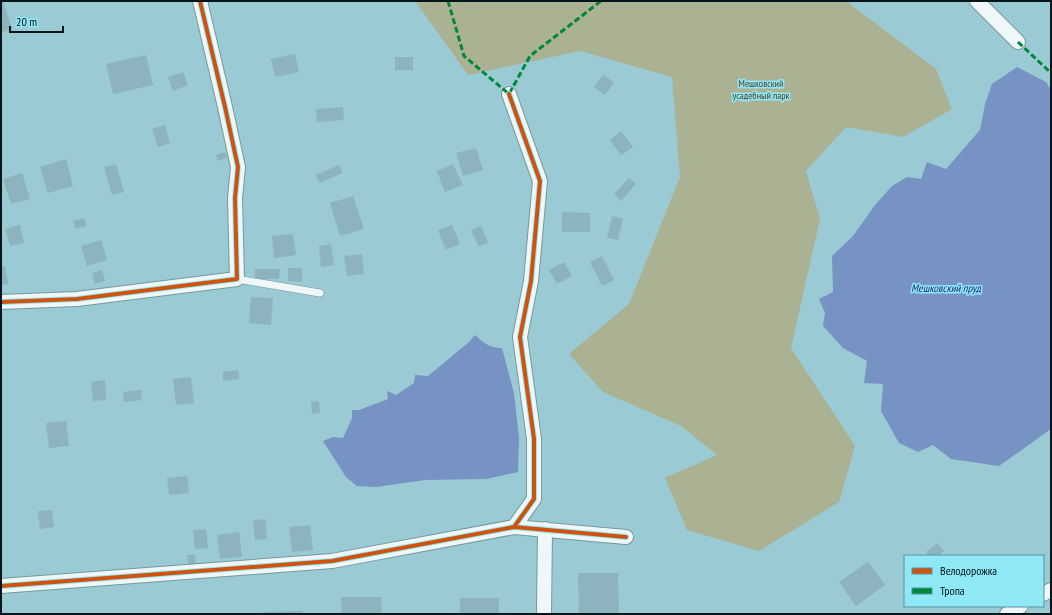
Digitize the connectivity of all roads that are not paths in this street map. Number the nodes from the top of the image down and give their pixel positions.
1 (200, 1) edge
2 (977, 1) edge
3 (1018, 42) dead end
4 (509, 94) dead end
5 (237, 279) junction
6 (320, 293) dead end
7 (1, 302) edge
8 (514, 527) junction
9 (545, 529) junction
10 (626, 537) dead end
11 (1, 586) edge
12 (1019, 607) edge
13 (544, 614) edge
14 (1007, 614) edge

1 - 5 street
2 - 3 street
4 - 8 street
5 - 6 lane
5 - 7 street
8 - 9 street
8 - 11 street
9 - 10 street
9 - 13 street
12 - 14 street

